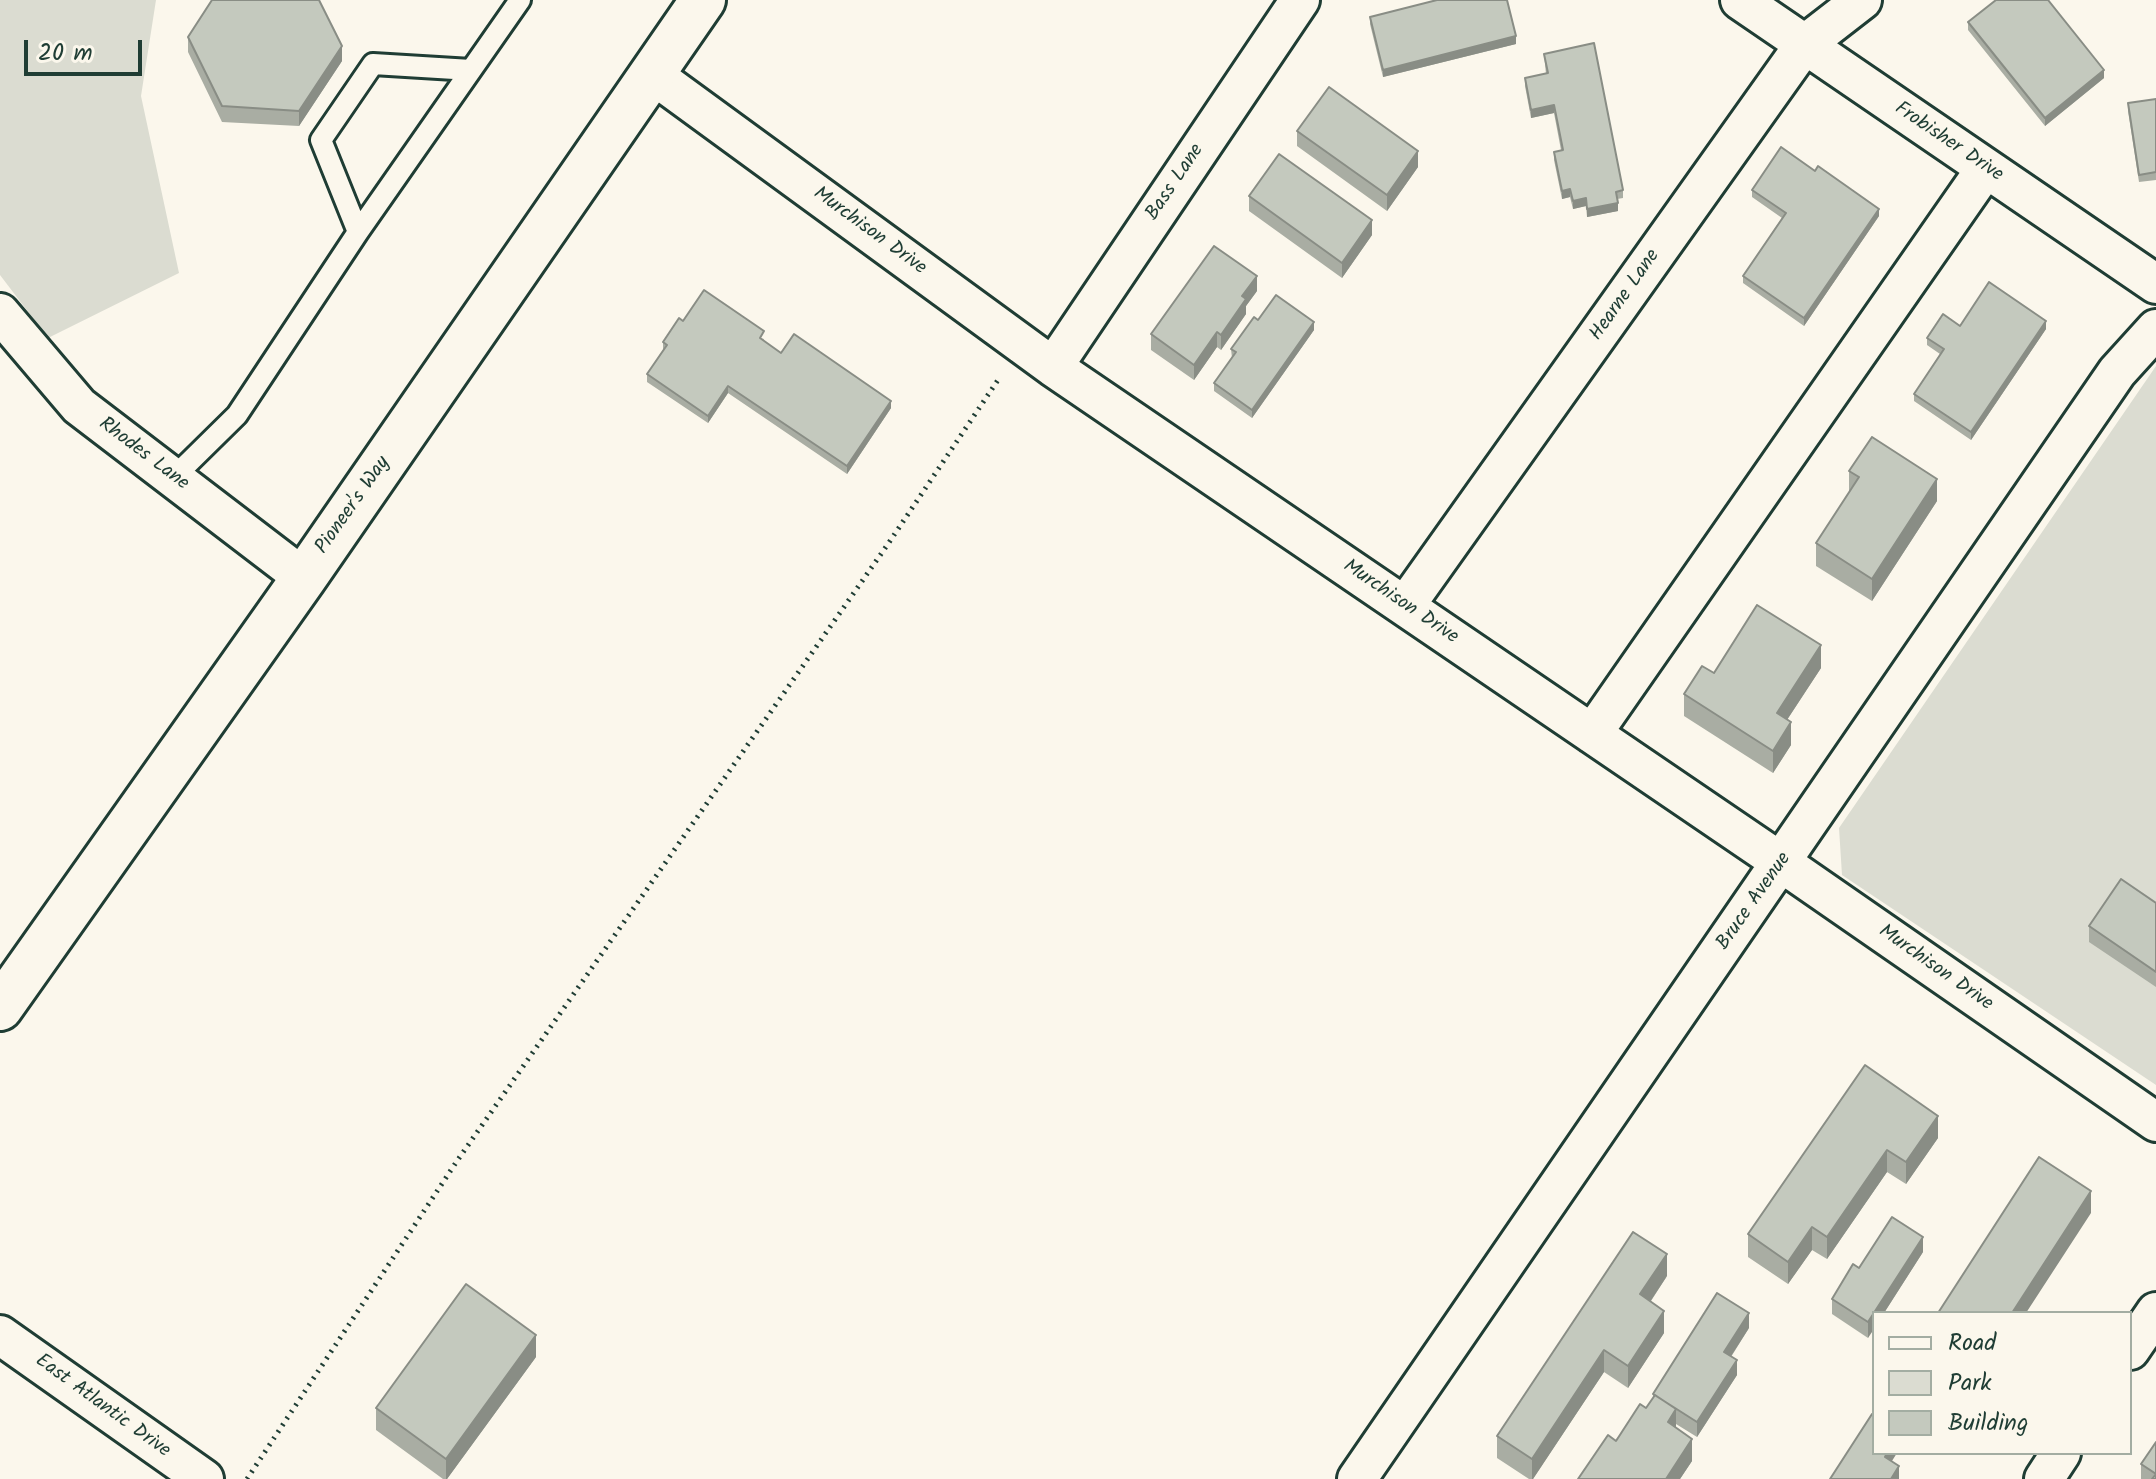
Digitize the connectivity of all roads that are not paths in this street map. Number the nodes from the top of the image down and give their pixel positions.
1 (520, 0) edge
2 (703, 0) edge
3 (1300, 0) edge
4 (1740, 0) edge
5 (1862, 0) edge
6 (1804, 45) junction
7 (471, 70) junction
8 (652, 74) junction
9 (1986, 168) junction
10 (358, 232) junction
11 (2156, 284) edge
12 (0, 313) edge
13 (2156, 329) edge
14 (1053, 367) junction
15 (173, 478) junction
16 (304, 578) junction
17 (1405, 606) junction
18 (1592, 734) junction
19 (1782, 863) junction
20 (0, 1008) edge
21 (2156, 1122) edge
22 (2156, 1312) edge
23 (0, 1335) edge
24 (2132, 1347) edge
25 (2060, 1455) edge
26 (204, 1479) edge
27 (1357, 1479) edge
28 (2044, 1479) edge

1 - 7 lane
2 - 8 main road, Pioneer's Way
3 - 14 street, Bass Lane
4 - 6 street, Frobisher Drive
5 - 6 street, Hearne Lane
6 - 9 street, Frobisher Drive
6 - 17 street, Hearne Lane
7 - 10 lane
7 - 10 lane
8 - 14 street, Murchison Drive
8 - 16 main road, Pioneer's Way
9 - 11 street, Frobisher Drive
9 - 18 street
10 - 15 lane
12 - 15 street, Rhodes Lane
13 - 19 street, Bruce Avenue
14 - 17 street, Murchison Drive
15 - 16 street, Rhodes Lane
16 - 20 main road, Pioneer's Way
17 - 18 street, Murchison Drive
18 - 19 street, Murchison Drive
19 - 21 street, Murchison Drive
19 - 27 street, Bruce Avenue
22 - 24 street
23 - 26 street, East Atlantic Drive
25 - 28 street

